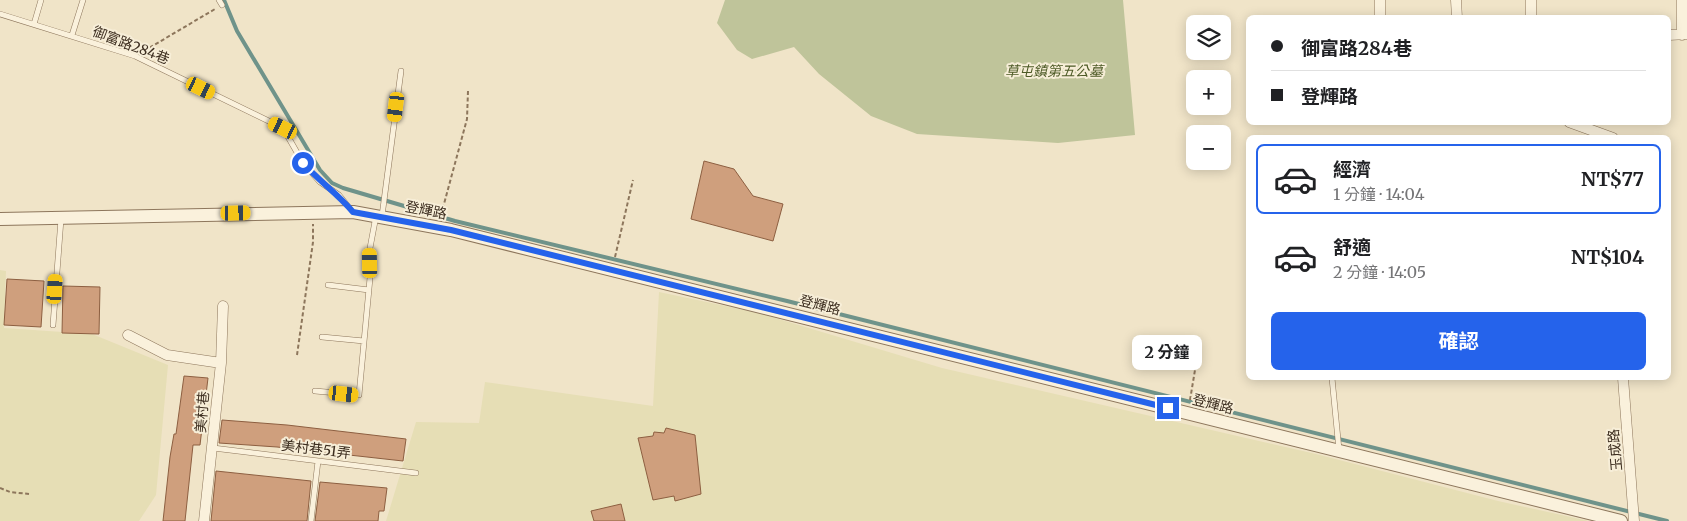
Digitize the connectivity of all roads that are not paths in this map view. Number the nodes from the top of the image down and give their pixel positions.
1 (41, 0) edge
2 (83, 0) edge
3 (1380, 0) edge
4 (1456, 0) edge
5 (1531, 0) edge
6 (1682, 0) edge
7 (0, 14) edge
8 (1380, 15) edge
9 (1456, 15) edge
10 (1530, 15) edge
11 (34, 24) junction
12 (72, 35) junction
13 (1671, 35) edge
14 (1685, 35) edge
15 (401, 71) dead end
16 (1577, 125) edge
17 (1605, 135) edge
18 (353, 212) junction
19 (379, 216) junction
20 (61, 218) junction
21 (0, 219) edge
22 (328, 285) dead end
23 (369, 290) junction
24 (223, 306) dead end
25 (53, 325) dead end
26 (128, 335) dead end
27 (322, 337) dead end
28 (364, 341) junction
29 (221, 363) junction
30 (1332, 380) edge
31 (1623, 380) edge
32 (315, 391) dead end
33 (213, 448) junction
34 (1339, 450) junction
35 (318, 461) junction
36 (416, 473) dead end
37 (204, 521) edge
38 (312, 521) edge
39 (1621, 521) edge
40 (1634, 521) edge

1 - 11 lane
2 - 12 lane
3 - 8 street
4 - 9 street
5 - 10 street
6 - 14 street
7 - 11 lane, 御富路284巷
11 - 12 lane, 御富路284巷
12 - 18 lane, 御富路284巷
13 - 14 street
15 - 19 lane
16 - 17 street
18 - 19 street, 登輝路
18 - 20 street, 登輝路
19 - 23 lane
19 - 34 street, 登輝路
20 - 21 street, 登輝路
20 - 25 lane
22 - 23 lane
23 - 28 lane
24 - 29 street, 美村巷
26 - 29 street
27 - 28 lane
28 - 32 lane
29 - 33 street, 美村巷
30 - 34 lane
31 - 40 street, 玉成路
33 - 35 lane, 美村巷51弄
33 - 37 street, 美村巷
34 - 39 street, 登輝路
35 - 36 lane, 美村巷51弄
35 - 38 lane

